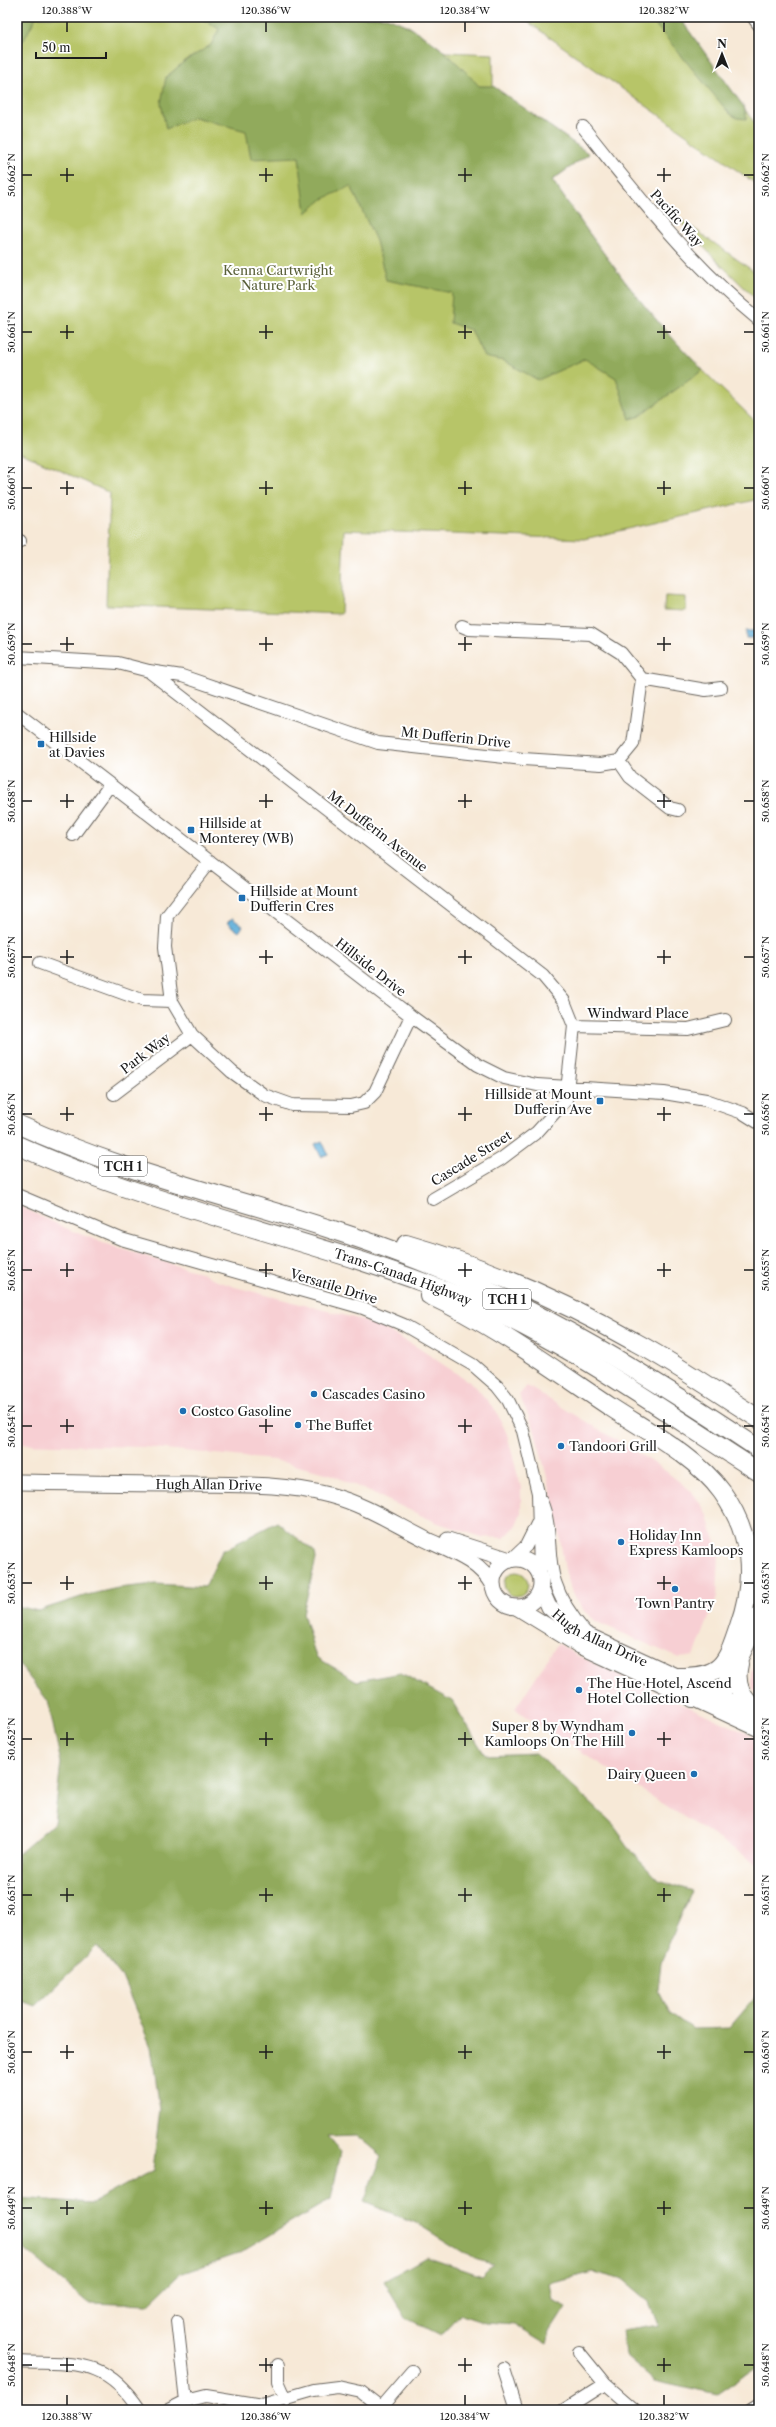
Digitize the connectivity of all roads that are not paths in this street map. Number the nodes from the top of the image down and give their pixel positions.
1 (754, 17) edge
2 (759, 25) edge
3 (583, 127) dead end
4 (759, 320) edge
5 (462, 626) dead end
6 (17, 657) edge
7 (149, 671) junction
8 (642, 679) junction
9 (721, 688) dead end
10 (17, 713) edge
11 (619, 761) junction
12 (110, 785) junction
13 (678, 810) dead end
14 (72, 836) dead end
15 (210, 861) junction
16 (40, 963) dead end
17 (172, 1001) junction
18 (411, 1016) junction
19 (725, 1020) dead end
20 (574, 1026) junction
21 (192, 1035) junction
22 (568, 1088) junction
23 (114, 1094) dead end
24 (759, 1123) edge
25 (17, 1124) edge
26 (17, 1145) edge
27 (17, 1196) edge
28 (433, 1199) dead end
29 (298, 1220) junction
30 (340, 1254) junction
31 (759, 1419) edge
32 (759, 1449) edge
33 (759, 1472) edge
34 (17, 1482) edge
35 (538, 1493) junction
36 (540, 1517) junction
37 (395, 1522) junction
38 (511, 1560) junction
39 (540, 1573) junction
40 (493, 1586) junction
41 (541, 1589) junction
42 (518, 1608) junction
43 (759, 1616) edge
44 (588, 1636) junction
45 (741, 1655) junction
46 (678, 1677) junction
47 (714, 1693) junction
48 (693, 1698) junction
49 (759, 1713) edge
50 (759, 1729) edge
51 (177, 2321) dead end
52 (579, 2352) dead end
53 (17, 2362) edge
54 (278, 2365) dead end
55 (504, 2369) dead end
56 (412, 2371) dead end
57 (605, 2384) junction
58 (286, 2399) junction
59 (186, 2401) junction
60 (382, 2408) edge
61 (140, 2410) edge
62 (168, 2410) edge
63 (517, 2410) edge
64 (564, 2410) edge
65 (635, 2410) edge

1 - 2 street
3 - 4 street, Pacific Way
5 - 8 street
6 - 7 street, Mt Dufferin Drive
7 - 11 street, Mt Dufferin Drive
7 - 20 street, Mt Dufferin Avenue
8 - 9 street
8 - 11 street
10 - 12 street, Hillside Drive
11 - 13 street
12 - 14 street
12 - 15 street, Hillside Drive
15 - 17 street
15 - 18 street, Hillside Drive
16 - 17 street
17 - 21 street
18 - 21 street
18 - 22 street, Hillside Drive
19 - 20 street, Windward Place
20 - 22 street, Cascade Street
21 - 23 street, Park Way
22 - 24 street, Hillside Drive
22 - 28 street, Cascade Street
25 - 29 highway, Trans-Canada Highway / TCH 1
26 - 30 highway, Trans-Canada Highway / TCH 1
27 - 35 street, Versatile Drive
29 - 31 highway
29 - 32 highway, Trans-Canada Highway / TCH 1
30 - 33 highway, Trans-Canada Highway / TCH 1
30 - 46 highway
34 - 37 main road, Hugh Allan Drive
35 - 36 street, Versatile Drive
35 - 44 street
36 - 38 street
36 - 39 street, Versatile Drive
37 - 38 main road, Hugh Allan Drive
37 - 40 main road, Hugh Allan Drive
38 - 39 main road
38 - 40 main road
39 - 41 main road
40 - 42 main road
41 - 42 main road
41 - 44 main road, Hugh Allan Drive
42 - 48 main road, Hugh Allan Drive
43 - 45 highway
44 - 46 main road, Hugh Allan Drive
45 - 47 highway
45 - 49 highway
46 - 47 main road, Hugh Allan Drive
47 - 48 highway
47 - 49 main road, Hugh Allan Drive
48 - 50 main road, Hugh Allan Drive
51 - 59 street
52 - 57 street
53 - 61 street
54 - 58 street
55 - 63 street
56 - 60 street
57 - 64 street
57 - 65 street
58 - 59 street
58 - 60 street
59 - 62 street

